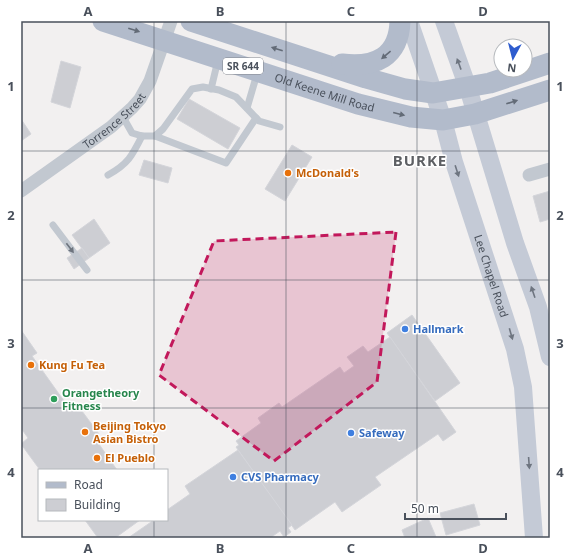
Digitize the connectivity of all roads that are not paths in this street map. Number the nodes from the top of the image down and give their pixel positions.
1 (103, 21) edge
2 (191, 21) edge
3 (400, 21) edge
4 (409, 21) edge
5 (444, 21) edge
6 (168, 30) edge
7 (219, 58) junction
8 (314, 61) junction
9 (550, 63) edge
10 (258, 71) junction
11 (468, 88) junction
12 (211, 89) junction
13 (550, 90) edge
14 (433, 93) junction
15 (247, 108) junction
16 (475, 114) junction
17 (122, 117) junction
18 (256, 118) junction
19 (443, 120) junction
20 (280, 126) dead end
21 (142, 136) junction
22 (155, 136) junction
23 (550, 169) edge
24 (529, 175) dead end
25 (108, 176) dead end
26 (21, 192) edge
27 (53, 225) dead end
28 (87, 270) dead end
29 (550, 357) edge
30 (534, 538) edge

1 -> 6 main road, Old Keene Mill Road / SR 644
8 -> 2 main road, SR 644
3 -> 8 main road
4 - 14 main road, Lee Chapel Road
11 -> 5 main road
6 - 7 main road, Old Keene Mill Road / SR 644
6 - 17 street, Torrence Street
7 - 10 main road, Old Keene Mill Road / SR 644
7 - 12 lane
8 - 14 main road, SR 644
9 - 11 main road, SR 644
10 - 15 lane
10 -> 19 main road, Old Keene Mill Road / SR 644
11 - 14 main road, SR 644
11 - 16 main road
12 - 15 lane
12 - 22 lane
16 -> 13 main road, Old Keene Mill Road / SR 644
14 - 19 main road, Lee Chapel Road
15 - 18 lane
16 - 19 main road, Old Keene Mill Road / SR 644
29 -> 16 main road
17 - 21 lane
17 - 26 street, Torrence Street
18 - 20 lane
18 - 22 lane
19 -> 30 main road, Lee Chapel Road
21 - 22 lane
21 - 25 lane
23 - 24 street
27 -> 28 lane

